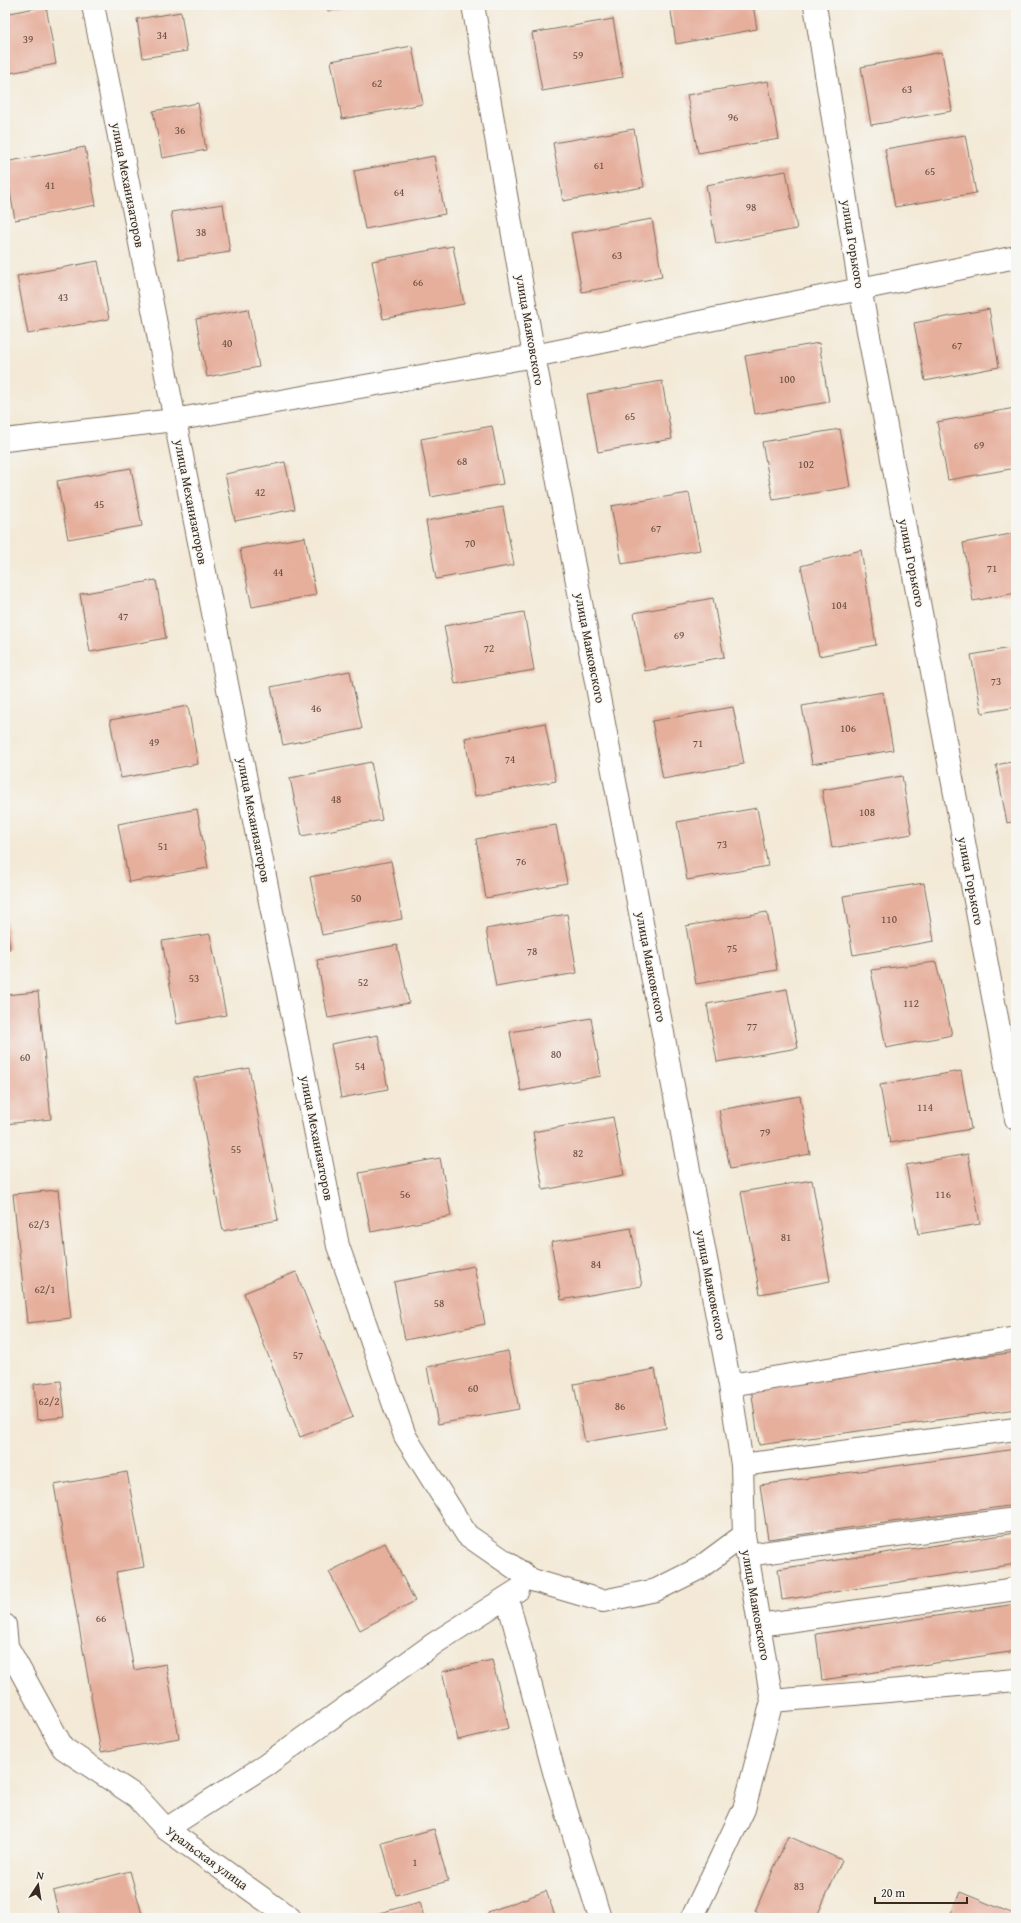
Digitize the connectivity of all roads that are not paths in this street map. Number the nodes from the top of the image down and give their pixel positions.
1 (94, 5) edge
2 (474, 5) edge
3 (814, 5) edge
4 (1016, 257) edge
5 (860, 288) junction
6 (534, 356) junction
7 (174, 420) junction
8 (5, 440) edge
9 (1016, 1119) edge
10 (1016, 1338) edge
11 (730, 1385) junction
12 (1016, 1429) edge
13 (742, 1465) junction
14 (1016, 1519) edge
15 (745, 1545) junction
16 (532, 1580) junction
17 (1016, 1590) edge
18 (507, 1598) junction
19 (5, 1625) edge
20 (759, 1625) junction
21 (1016, 1680) edge
22 (772, 1701) junction
23 (166, 1829) junction
24 (290, 1918) edge
25 (600, 1918) edge
26 (692, 1918) edge

1 - 7 street, улица Механизаторов
2 - 6 street, улица Маяковского
3 - 5 street, улица Горького
4 - 5 street
5 - 6 street
5 - 9 street, улица Горького
6 - 7 street
6 - 11 street, улица Маяковского
7 - 8 street
7 - 16 street, улица Механизаторов
10 - 11 street
11 - 13 street, улица Маяковского
12 - 13 street
13 - 15 street, улица Маяковского
14 - 15 street
15 - 16 street, улица Механизаторов
15 - 20 street, улица Маяковского
16 - 18 street
17 - 20 street
18 - 23 street
18 - 25 street
19 - 23 street, Уральская улица
20 - 22 street, улица Маяковского
21 - 22 street
22 - 26 street, улица Маяковского
23 - 24 street, Уральская улица

